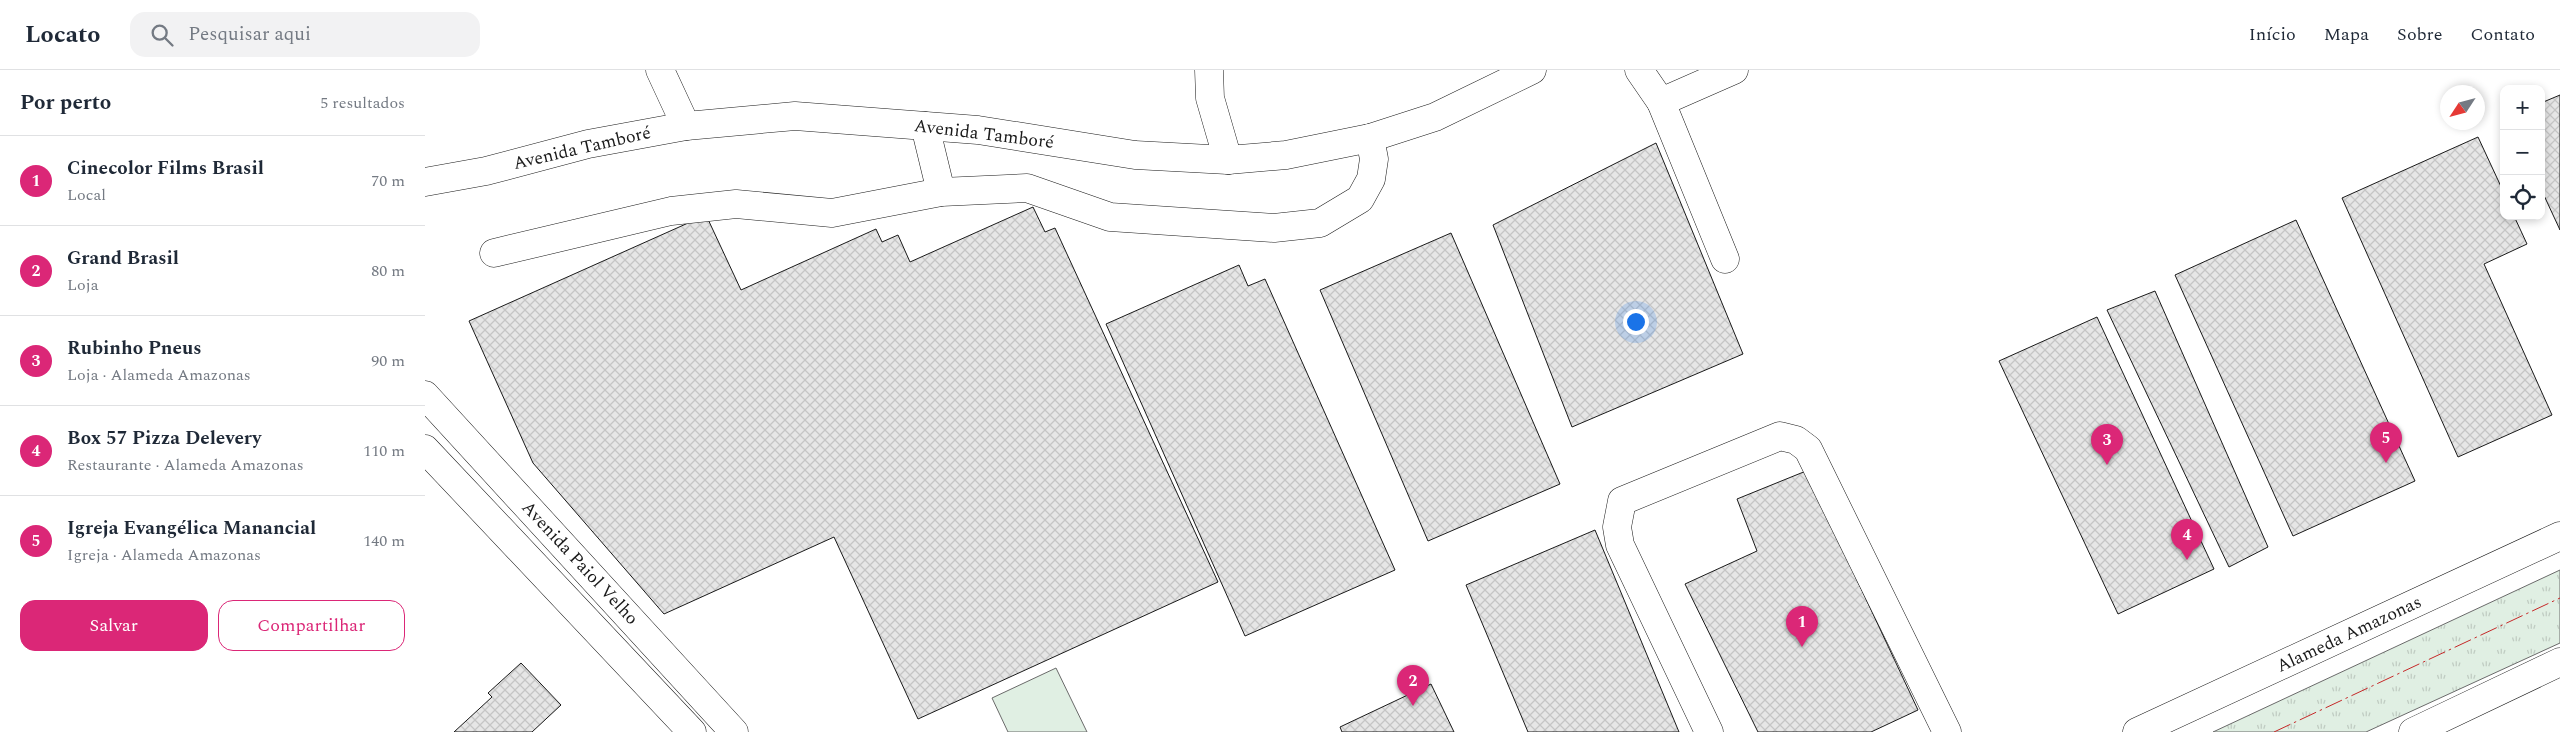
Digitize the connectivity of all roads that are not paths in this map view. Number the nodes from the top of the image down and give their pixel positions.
1 (661, 70) edge
2 (1209, 70) edge
3 (1532, 70) edge
4 (1639, 70) edge
5 (1734, 70) edge
6 (1661, 102) junction
7 (686, 126) junction
8 (925, 126) junction
9 (1370, 138) junction
10 (1228, 160) junction
11 (425, 182) edge
12 (941, 192) junction
13 (495, 253) dead end
14 (1725, 259) dead end
15 (425, 395) edge
16 (425, 449) edge
17 (2560, 536) edge
18 (2560, 662) edge
19 (2152, 729) edge
20 (691, 732) edge
21 (734, 732) edge
22 (1709, 732) edge
23 (1947, 732) edge
24 (2413, 732) edge

1 - 7 main road
2 - 10 main road
3 - 9 main road, Avenida Tamboré
4 - 6 main road
5 - 6 main road
6 - 14 main road
7 - 8 main road, Avenida Tamboré
7 - 11 main road, Avenida Tamboré
8 - 10 main road, Avenida Tamboré
8 - 12 main road
9 - 10 main road, Avenida Tamboré
9 - 12 main road
12 - 13 main road
15 - 21 main road, Avenida Paiol Velho
16 - 20 main road, Avenida Paiol Velho
17 - 19 main road, Alameda Amazonas
18 - 24 main road
22 - 23 main road

